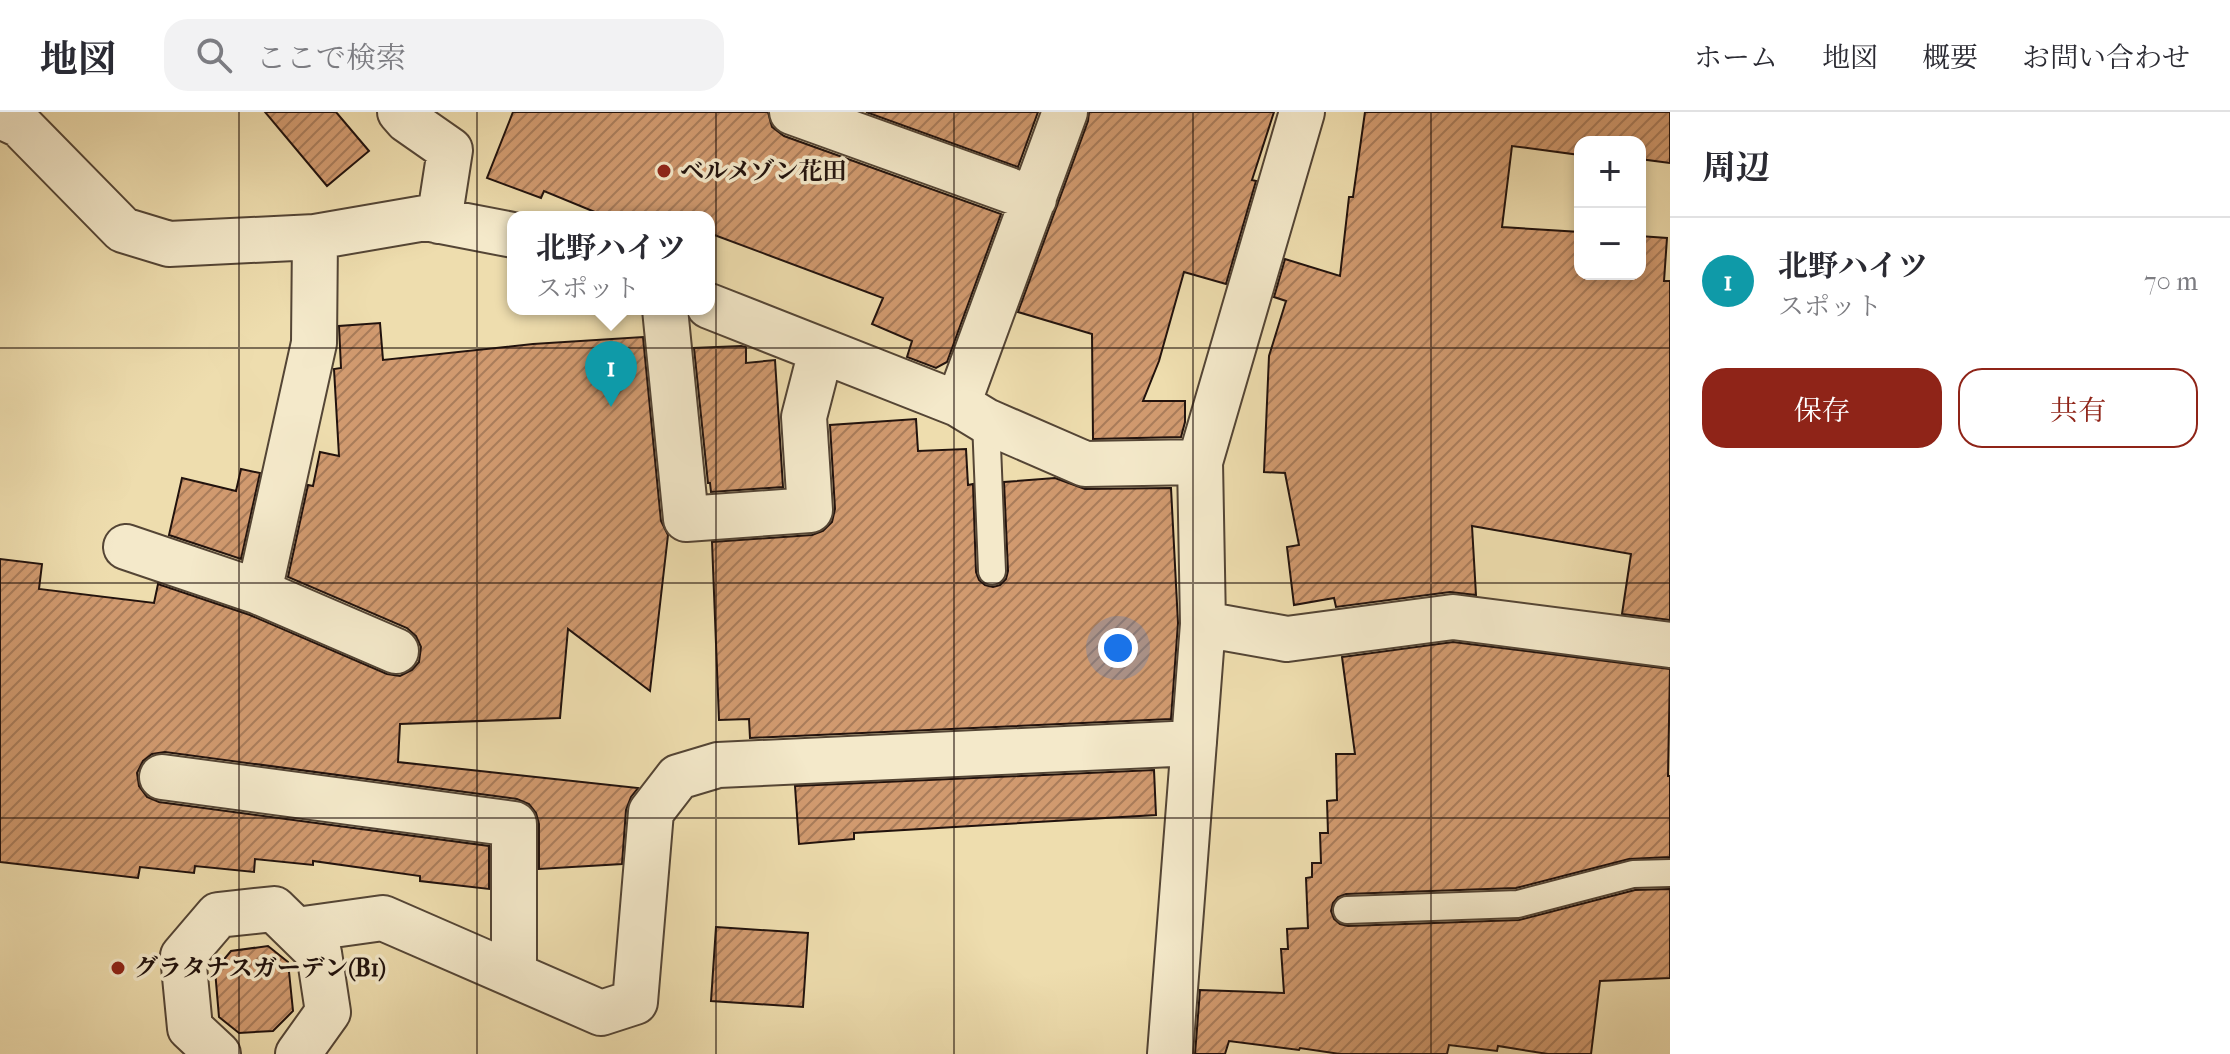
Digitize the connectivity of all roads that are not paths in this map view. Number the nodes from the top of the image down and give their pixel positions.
1 (400, 112) edge
2 (792, 112) edge
3 (1065, 112) edge
4 (1302, 112) edge
5 (0, 116) edge
6 (1034, 199) junction
7 (439, 221) junction
8 (507, 234) edge
9 (315, 237) junction
10 (715, 308) edge
11 (666, 315) edge
12 (821, 351) junction
13 (972, 412) junction
14 (1200, 462) junction
15 (126, 547) dead end
16 (992, 571) dead end
17 (259, 592) junction
18 (1203, 624) junction
19 (1670, 645) edge
20 (396, 651) dead end
21 (1194, 743) junction
22 (162, 777) dead end
23 (1670, 873) edge
24 (1347, 910) dead end
25 (297, 930) junction
26 (514, 975) junction
27 (218, 1054) edge
28 (298, 1054) edge
29 (1170, 1054) edge

1 - 7 street
2 - 6 street
3 - 6 street
4 - 14 street
5 - 9 street
6 - 13 street
7 - 8 street
7 - 9 street
9 - 17 street
10 - 12 street
11 - 12 street
12 - 13 street
13 - 14 street
13 - 16 lane
14 - 18 street
15 - 17 street
17 - 20 street
18 - 19 street
18 - 21 street
21 - 26 street
21 - 29 street
22 - 26 street
23 - 24 lane
25 - 26 street
25 - 27 street
25 - 28 street

